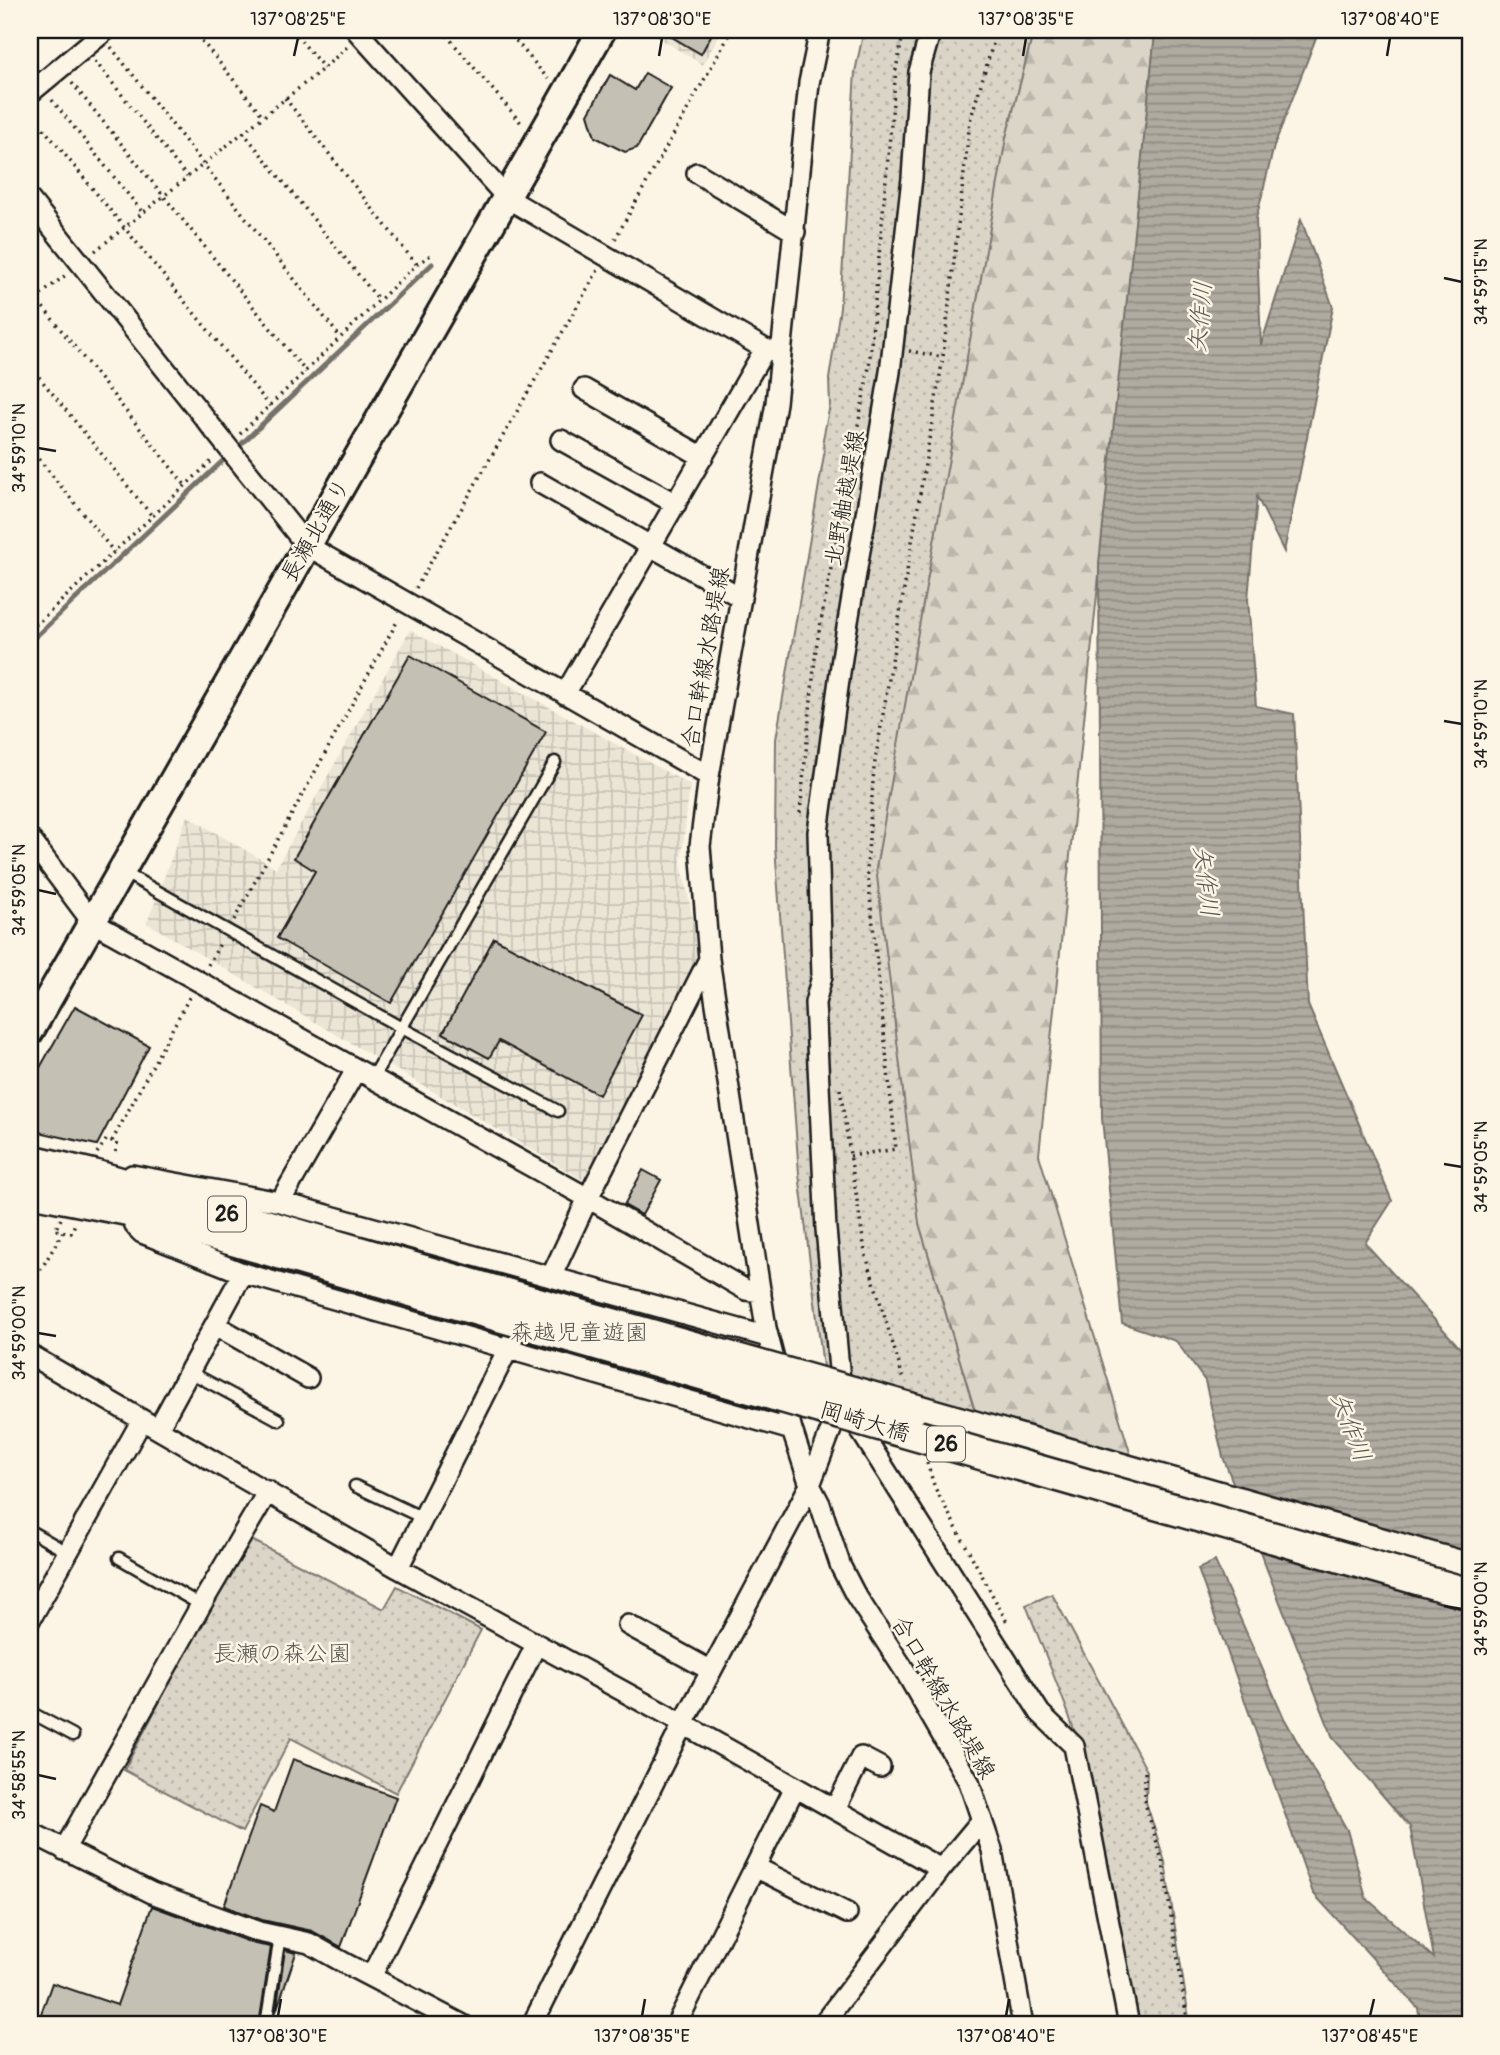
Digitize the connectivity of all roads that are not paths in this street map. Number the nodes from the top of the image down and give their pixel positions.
1 (602, 30) edge
2 (820, 30) edge
3 (931, 30) edge
4 (104, 32) edge
5 (358, 32) edge
6 (35, 89) edge
7 (697, 173) dead end
8 (507, 198) junction
9 (30, 200) edge
10 (795, 232) junction
11 (773, 351) junction
12 (584, 389) dead end
13 (561, 440) dead end
14 (703, 457) junction
15 (540, 484) dead end
16 (676, 504) junction
17 (306, 545) junction
18 (651, 547) junction
19 (740, 597) junction
20 (565, 694) junction
21 (555, 762) dead end
22 (709, 776) junction
23 (30, 839) edge
24 (122, 871) junction
25 (92, 922) junction
26 (709, 959) junction
27 (400, 1027) junction
28 (30, 1031) edge
29 (364, 1074) junction
30 (558, 1111) dead end
31 (30, 1160) edge
32 (101, 1162) junction
33 (30, 1191) edge
34 (587, 1198) junction
35 (281, 1202) junction
36 (128, 1210) junction
37 (243, 1273) junction
38 (546, 1276) junction
39 (423, 1282) junction
40 (761, 1292) junction
41 (215, 1325) junction
42 (768, 1337) junction
43 (508, 1349) junction
44 (30, 1355) edge
45 (188, 1371) junction
46 (308, 1378) dead end
47 (842, 1401) junction
48 (279, 1420) dead end
49 (150, 1425) junction
50 (792, 1430) junction
51 (810, 1485) junction
52 (355, 1486) dead end
53 (268, 1491) junction
54 (423, 1518) junction
55 (30, 1531) edge
56 (67, 1552) junction
57 (119, 1558) dead end
58 (398, 1568) junction
59 (1470, 1569) edge
60 (1470, 1594) edge
61 (201, 1605) junction
62 (33, 1607) edge
63 (628, 1625) dead end
64 (536, 1645) junction
65 (710, 1670) junction
66 (30, 1712) edge
67 (683, 1724) junction
68 (73, 1735) dead end
69 (880, 1767) dead end
70 (795, 1787) junction
71 (835, 1809) junction
72 (982, 1820) junction
73 (30, 1832) edge
74 (64, 1850) junction
75 (755, 1867) junction
76 (941, 1869) junction
77 (847, 1913) dead end
78 (280, 1936) junction
79 (371, 1977) junction
80 (266, 2025) edge
81 (463, 2025) edge
82 (532, 2025) edge
83 (676, 2025) edge
84 (822, 2025) edge
85 (1023, 2025) edge
86 (1129, 2025) edge

1 - 8 street, 長瀬北通り
2 - 10 street, 合口幹線水路堤線
3 - 47 street, 北野舳越堤線
4 - 6 street
5 - 8 street
7 - 10 street
8 - 11 street
8 - 17 street, 長瀬北通り
9 - 17 street
10 - 11 street, 合口幹線水路堤線
11 - 14 street
11 - 19 street, 合口幹線水路堤線
12 - 14 street
13 - 16 street
14 - 16 street
15 - 18 street
16 - 18 street
17 - 20 street
17 - 24 street, 長瀬北通り
18 - 19 street
18 - 20 street
19 - 22 street, 合口幹線水路堤線
20 - 22 street
21 - 27 lane
22 - 26 street, 合口幹線水路堤線
23 - 25 street
24 - 25 street, 長瀬北通り
24 - 27 lane
25 - 28 street, 長瀬北通り
25 - 29 street
26 - 34 street
26 - 40 street, 合口幹線水路堤線
27 - 29 lane
27 - 30 lane
29 - 34 street
29 - 35 street
31 - 32 main road, 26
32 - 35 street
32 - 39 main road, 26
33 - 36 main road, 26
34 - 38 street
34 - 40 street
35 - 38 street
36 - 37 street
36 - 39 main road, 26
37 - 41 street
37 - 43 street
38 - 42 street
38 - 43 street
39 - 59 main road, 岡崎大橋 / 26, bridge
39 - 60 main road, 岡崎大橋 / 26, bridge
40 - 42 street, 合口幹線水路堤線
41 - 45 street
41 - 46 street
42 - 50 street, 合口幹線水路堤線
43 - 50 street
43 - 54 street
44 - 49 street
45 - 48 lane
45 - 49 street
47 - 51 street
47 - 86 street
49 - 53 street
49 - 56 street
50 - 51 street, 合口幹線水路堤線
51 - 65 street
51 - 72 street, 合口幹線水路堤線
52 - 54 lane
53 - 58 street
53 - 61 street
54 - 58 street
55 - 56 lane
56 - 62 street
57 - 61 lane
58 - 64 street
61 - 74 street
63 - 65 street
64 - 67 street
64 - 79 street
65 - 67 street
66 - 68 lane
67 - 70 street
67 - 82 street
69 - 71 street
70 - 71 street
70 - 75 street
71 - 76 street
72 - 76 street
72 - 85 street, 合口幹線水路堤線
73 - 74 street
74 - 78 street
75 - 77 street
75 - 83 street
76 - 84 street
78 - 79 street
78 - 80 lane
79 - 81 street

